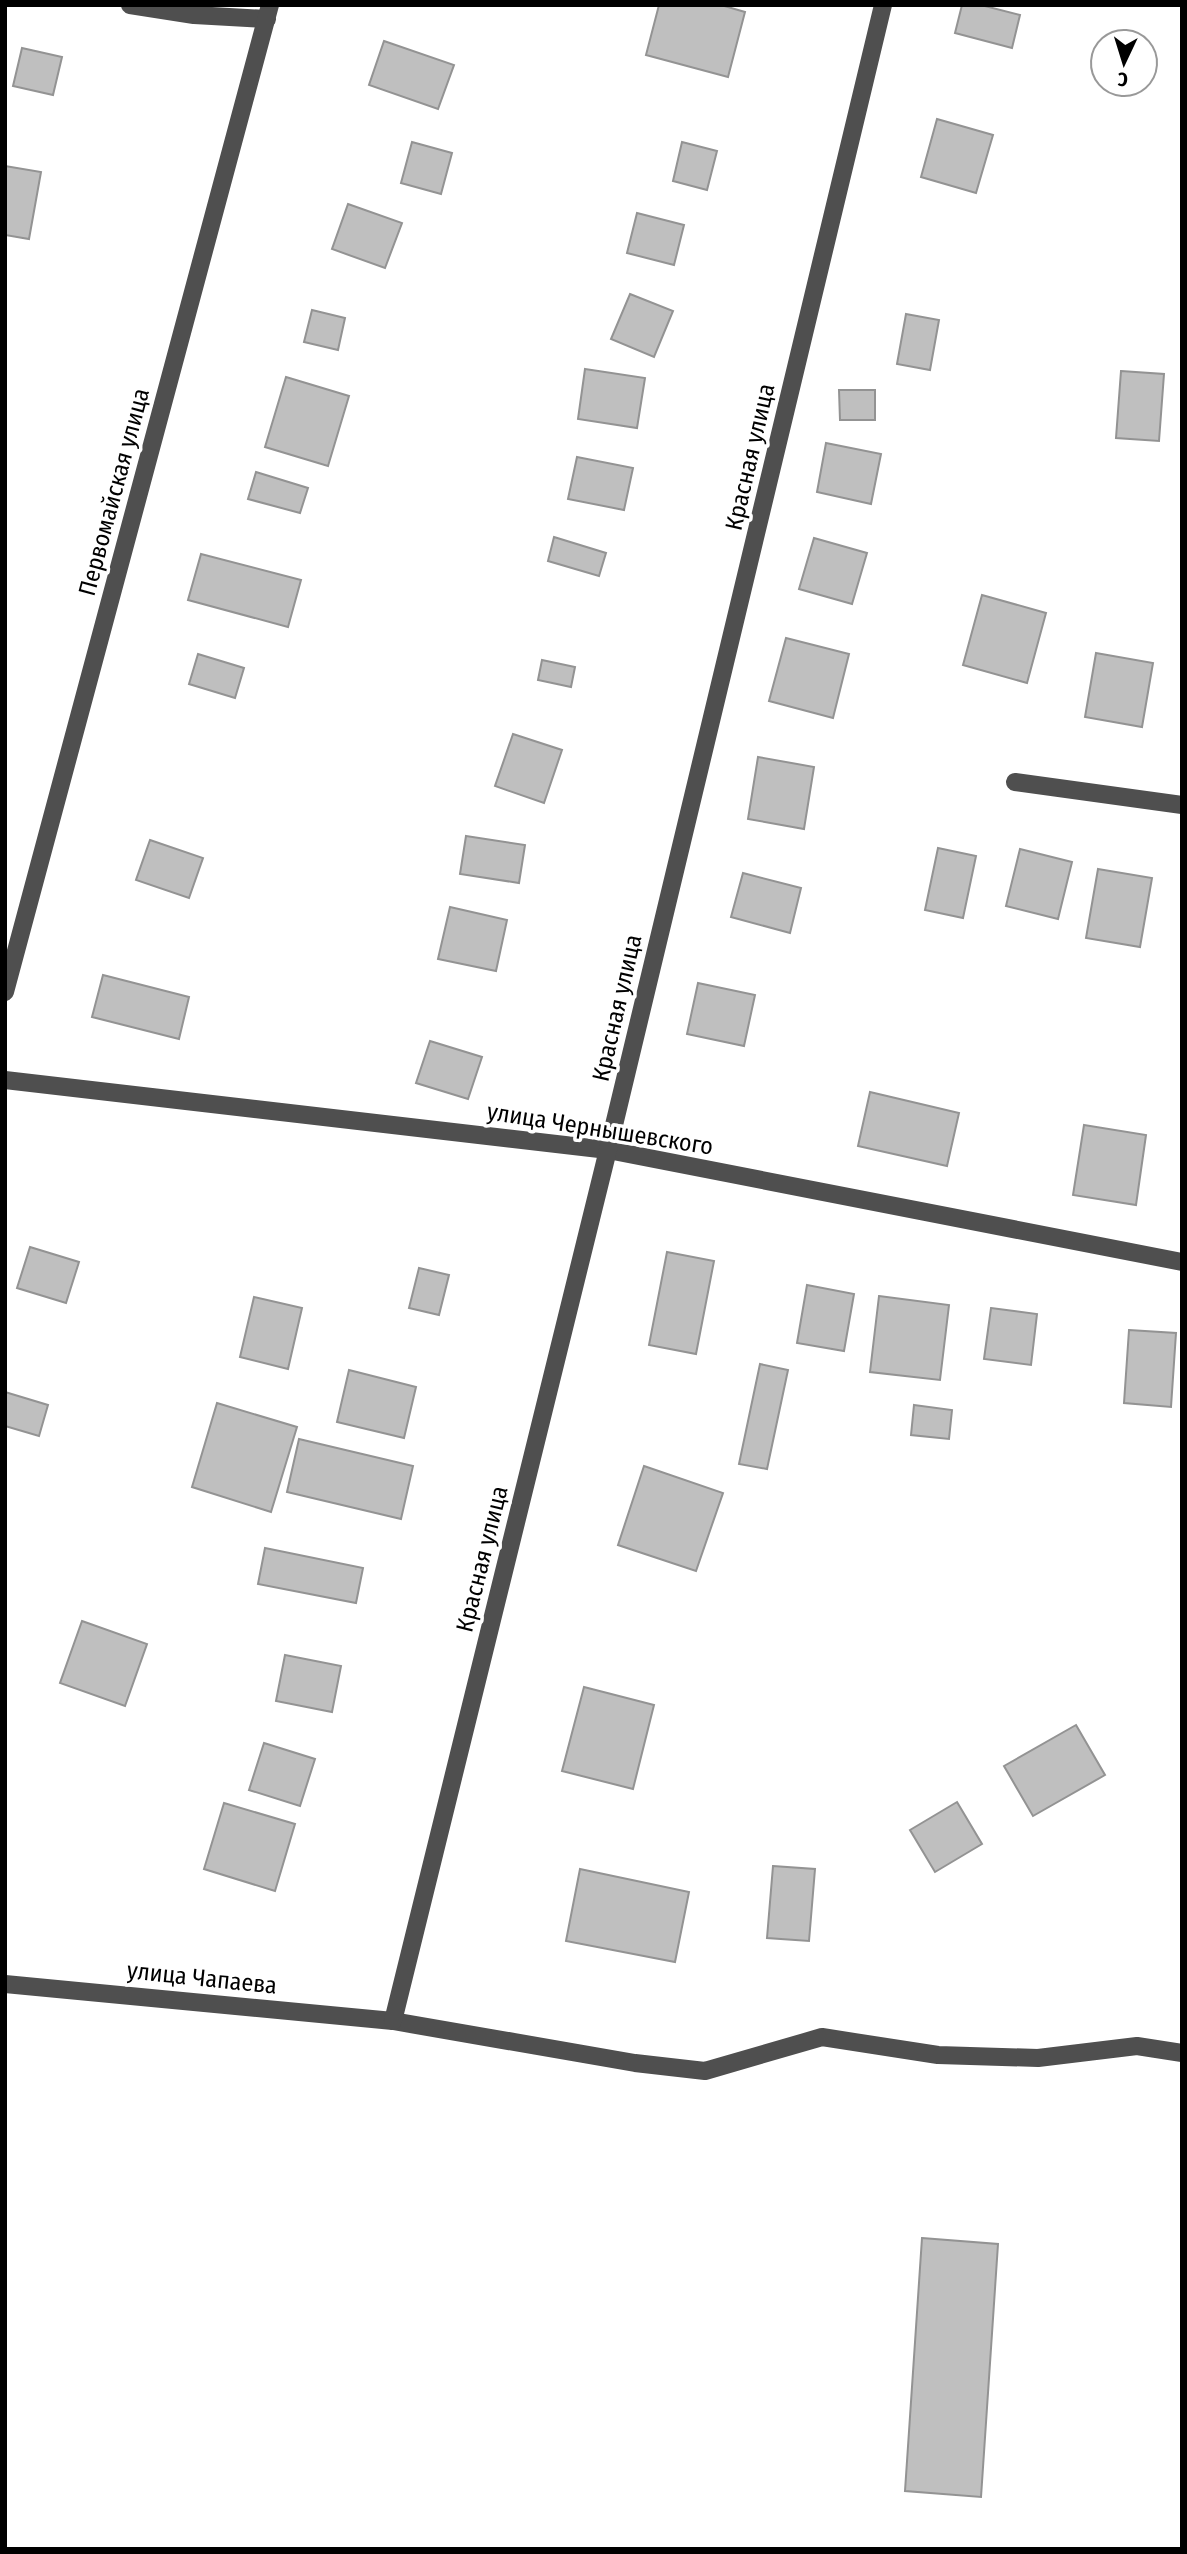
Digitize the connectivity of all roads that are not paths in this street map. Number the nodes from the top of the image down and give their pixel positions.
1 (130, 5) edge
2 (883, 5) edge
3 (269, 12) edge
4 (1015, 782) dead end
5 (1182, 805) edge
6 (5, 992) edge
7 (5, 1080) edge
8 (608, 1150) junction
9 (1182, 1262) edge
10 (5, 1984) edge
11 (393, 2021) junction
12 (1182, 2053) edge

1 - 3 street
2 - 8 street, Красная улица
3 - 6 street, Первомайская улица
4 - 5 street
7 - 8 street, улица Чернышевского
8 - 9 street, улица Чернышевского
8 - 11 street, Красная улица
10 - 11 street, улица Чапаева
11 - 12 street, улица Чапаева

